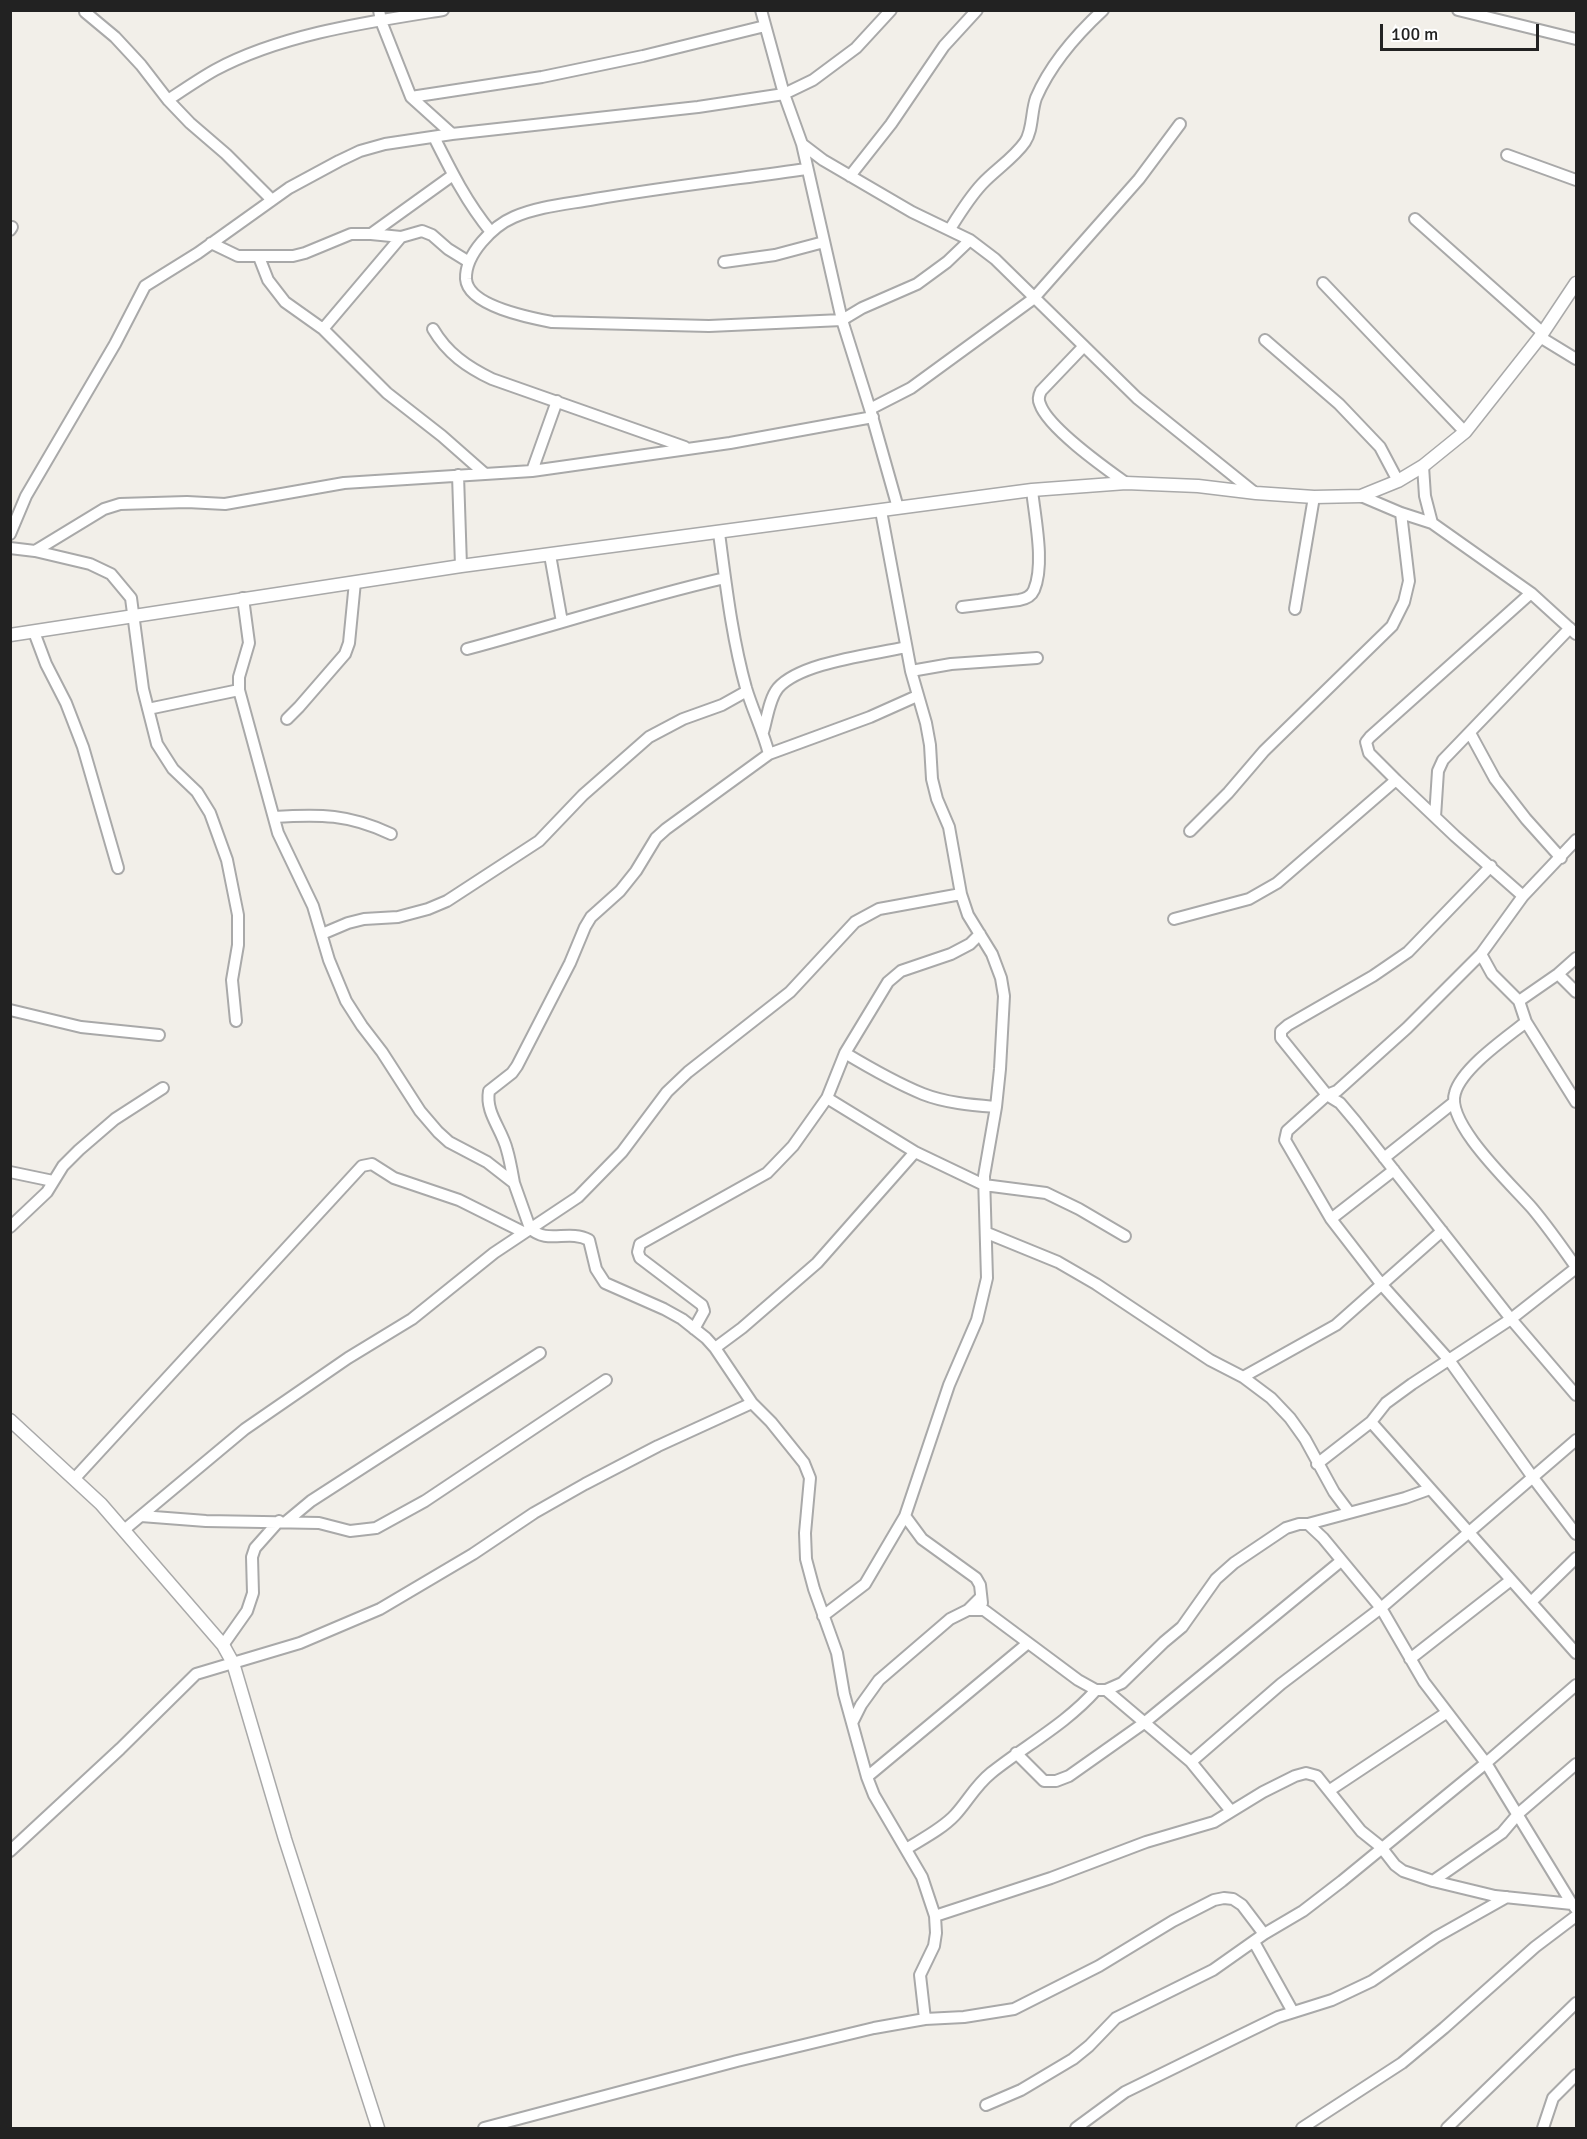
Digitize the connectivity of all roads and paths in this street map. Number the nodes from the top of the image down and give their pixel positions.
1 (761, 10) edge
2 (891, 10) edge
3 (977, 10) edge
4 (1103, 10) edge
5 (1458, 10) edge
6 (438, 11) edge
7 (85, 12) edge
8 (380, 16) edge
9 (765, 26) junction
10 (1576, 39) edge
11 (784, 94) junction
12 (411, 98) junction
13 (168, 100) junction
14 (1180, 124) dead end
15 (452, 134) junction
16 (434, 137) junction
17 (802, 144) junction
18 (1508, 155) dead end
19 (807, 169) junction
20 (453, 175) junction
21 (850, 176) junction
22 (1576, 180) edge
23 (271, 199) junction
24 (1415, 219) dead end
25 (950, 229) junction
26 (491, 232) junction
27 (371, 234) junction
28 (401, 237) junction
29 (970, 240) junction
30 (824, 242) junction
31 (211, 243) junction
32 (259, 257) junction
33 (469, 262) junction
34 (724, 262) dead end
35 (1323, 283) dead end
36 (1576, 283) edge
37 (1033, 298) junction
38 (842, 320) junction
39 (323, 329) junction
40 (433, 329) dead end
41 (1542, 335) junction
42 (1265, 340) dead end
43 (1084, 346) junction
44 (1576, 359) edge
45 (557, 401) junction
46 (871, 413) junction
47 (1465, 432) junction
48 (688, 448) junction
49 (1423, 466) junction
50 (532, 471) junction
51 (484, 473) junction
52 (458, 475) junction
53 (1398, 481) junction
54 (1126, 483) junction
55 (1032, 490) junction
56 (1256, 494) junction
57 (1314, 496) junction
58 (1361, 496) junction
59 (898, 508) junction
60 (881, 511) junction
61 (1401, 513) junction
62 (1432, 523) junction
63 (719, 532) junction
64 (10, 534) edge
65 (10, 548) edge
66 (35, 551) junction
67 (550, 555) junction
68 (461, 567) junction
69 (725, 578) junction
70 (355, 582) junction
71 (1531, 593) junction
72 (243, 598) junction
73 (962, 607) dead end
74 (1295, 609) dead end
75 (135, 615) junction
76 (562, 622) junction
77 (1573, 631) edge
78 (34, 632) junction
79 (10, 634) edge
80 (906, 647) junction
81 (467, 649) dead end
82 (1037, 658) dead end
83 (910, 671) junction
84 (239, 690) junction
85 (747, 691) junction
86 (917, 696) junction
87 (148, 709) junction
88 (287, 719) dead end
89 (763, 733) junction
90 (1470, 733) junction
91 (769, 754) junction
92 (1396, 780) junction
93 (274, 817) junction
94 (1435, 817) junction
95 (1190, 831) dead end
96 (391, 834) dead end
97 (1576, 840) edge
98 (1561, 858) junction
99 (1491, 866) junction
100 (118, 868) dead end
101 (962, 894) junction
102 (1523, 896) junction
103 (1174, 919) dead end
104 (322, 934) junction
105 (980, 934) junction
106 (1481, 954) junction
107 (1576, 958) edge
108 (1558, 974) junction
109 (1576, 992) edge
110 (1519, 1001) junction
111 (10, 1010) edge
112 (236, 1021) dead end
113 (1526, 1022) junction
114 (159, 1035) dead end
115 (845, 1053) junction
116 (162, 1088) dead end
117 (1327, 1095) junction
118 (827, 1098) junction
119 (1576, 1102) edge
120 (1453, 1103) junction
121 (996, 1107) junction
122 (915, 1152) junction
123 (1384, 1158) junction
124 (1394, 1170) junction
125 (10, 1172) edge
126 (53, 1180) junction
127 (514, 1182) junction
128 (984, 1185) junction
129 (1331, 1219) junction
130 (10, 1227) edge
131 (527, 1230) junction
132 (1442, 1231) junction
133 (987, 1233) junction
134 (1125, 1236) dead end
135 (1576, 1267) edge
136 (1382, 1285) junction
137 (1511, 1319) junction
138 (694, 1329) junction
139 (715, 1348) junction
140 (540, 1353) dead end
141 (1449, 1360) junction
142 (1243, 1377) junction
143 (606, 1380) dead end
144 (1576, 1395) edge
145 (752, 1403) junction
146 (10, 1420) edge
147 (1371, 1422) junction
148 (1576, 1440) edge
149 (1317, 1464) junction
150 (75, 1478) junction
151 (1534, 1479) junction
152 (1431, 1489) junction
153 (1349, 1512) junction
154 (141, 1516) junction
155 (905, 1516) junction
156 (283, 1521) junction
157 (1308, 1524) junction
158 (124, 1530) junction
159 (1468, 1533) junction
160 (1576, 1534) edge
161 (1576, 1558) edge
162 (1341, 1561) junction
163 (1511, 1580) junction
164 (981, 1597) junction
165 (1531, 1602) junction
166 (1381, 1608) junction
167 (968, 1610) junction
168 (984, 1610) junction
169 (823, 1616) junction
170 (1028, 1643) junction
171 (223, 1646) junction
172 (1576, 1653) edge
173 (1410, 1659) junction
174 (233, 1663) junction
175 (1576, 1685) edge
176 (1101, 1690) junction
177 (1446, 1713) junction
178 (852, 1723) junction
179 (1144, 1723) junction
180 (1016, 1753) junction
181 (1191, 1762) junction
182 (1486, 1763) junction
183 (1576, 1764) edge
184 (867, 1777) junction
185 (1330, 1790) junction
186 (1231, 1811) junction
187 (1519, 1814) junction
188 (1381, 1847) junction
189 (906, 1850) junction
190 (10, 1851) edge
191 (1433, 1881) junction
192 (1507, 1897) junction
193 (1574, 1906) edge
194 (935, 1916) junction
195 (1576, 1916) edge
196 (1264, 1934) junction
197 (1254, 1942) junction
198 (1576, 2003) edge
199 (1293, 2012) junction
200 (925, 2019) junction
201 (1576, 2075) edge
202 (986, 2105) dead end
203 (378, 2128) edge
204 (484, 2128) edge
205 (1076, 2128) edge
206 (1302, 2128) edge
207 (1446, 2128) edge
208 (1544, 2128) edge

1 - 9 street
2 - 11 street
3 - 21 street
4 - 25 street
5 - 10 street
6 - 8 street
7 - 13 street
8 - 12 street
8 - 13 street
9 - 11 street
9 - 12 street
11 - 15 street
11 - 17 street
12 - 15 street
13 - 23 street
14 - 37 street
15 - 16 street
16 - 20 street
16 - 23 street
17 - 19 street
17 - 21 street
18 - 22 street
19 - 26 street
19 - 30 street
20 - 26 street
20 - 27 street
21 - 25 street
23 - 31 street
24 - 41 street
25 - 29 street
26 - 33 street
27 - 28 street
27 - 32 street
28 - 33 street
28 - 39 street
29 - 37 street
29 - 38 street
30 - 34 street
30 - 38 street
31 - 32 street
31 - 64 street
32 - 39 street
33 - 38 street
35 - 47 street
36 - 41 street
37 - 43 street
37 - 46 street
38 - 46 street
39 - 51 street
40 - 45 street
41 - 44 street
41 - 47 street
42 - 53 street
43 - 54 street
43 - 56 street
45 - 48 street
45 - 50 street
46 - 48 street
46 - 59 street
47 - 49 street
48 - 50 street
49 - 53 street
49 - 62 street
50 - 51 street
51 - 52 street
52 - 66 street
52 - 68 street
53 - 58 street
54 - 55 street
54 - 56 street
55 - 59 street
55 - 73 street
56 - 57 street
57 - 58 street
57 - 74 street
58 - 61 street
59 - 60 street
60 - 63 street
60 - 80 street
61 - 62 street
61 - 95 street
62 - 71 street
63 - 67 street
63 - 69 street
65 - 66 street
66 - 75 street
67 - 68 street
67 - 76 street
68 - 70 street
69 - 76 street
69 - 85 street
70 - 72 street
70 - 88 street
71 - 77 street
71 - 92 street
72 - 75 street
72 - 84 street
75 - 78 street
75 - 87 street
76 - 81 street
77 - 90 street
78 - 79 street
78 - 100 street
80 - 83 street
80 - 89 street
82 - 83 street
83 - 86 street
84 - 87 street
84 - 93 street
85 - 89 street
85 - 104 street
86 - 91 street
86 - 101 street
87 - 112 street
89 - 91 street
90 - 94 street
90 - 98 street
91 - 127 street
92 - 94 street
92 - 103 street
93 - 96 street
93 - 104 street
94 - 99 street
97 - 98 street
98 - 102 street
99 - 102 street
99 - 117 street
101 - 105 street
101 - 131 street
102 - 106 street
104 - 127 street
105 - 115 street
105 - 121 street
106 - 110 street
106 - 117 street
107 - 108 street
108 - 109 street
108 - 110 street
110 - 113 street
111 - 114 street
113 - 119 street
113 - 120 street
115 - 118 street
115 - 121 street
116 - 126 street
117 - 123 street
117 - 129 street
118 - 122 street
118 - 138 street
120 - 123 street
120 - 135 street
121 - 128 street
122 - 128 street
122 - 139 street
123 - 124 street
124 - 129 street
124 - 132 street
125 - 126 street
126 - 130 street
127 - 131 street
128 - 133 street
128 - 134 street
129 - 136 street
131 - 138 street
131 - 150 street
131 - 154 street
132 - 136 street
132 - 137 street
133 - 142 street
133 - 155 street
135 - 137 street
136 - 141 street
136 - 142 street
137 - 141 street
137 - 144 street
138 - 139 street
139 - 145 street
140 - 156 street
141 - 147 street
141 - 151 street
142 - 149 street
143 - 156 street
145 - 169 street
145 - 174 street
146 - 150 street
147 - 149 street
147 - 152 street
148 - 151 street
149 - 153 street
150 - 158 street
151 - 159 street
151 - 160 street
152 - 153 street
152 - 159 street
153 - 157 street
154 - 156 street
154 - 158 street
155 - 164 street
155 - 169 street
156 - 171 street
157 - 162 street
157 - 176 street
158 - 171 street
159 - 163 street
159 - 166 street
161 - 165 street
162 - 166 street
162 - 179 street
163 - 165 street
163 - 173 street
164 - 167 street
164 - 168 street
165 - 172 street
166 - 173 street
166 - 181 street
167 - 168 street
167 - 178 street
168 - 170 street
169 - 178 street
170 - 176 street
170 - 184 street
171 - 174 street
173 - 177 street
174 - 190 street
174 - 203 street
175 - 182 street
176 - 179 street
176 - 180 street
177 - 182 street
177 - 185 street
178 - 184 street
179 - 180 street
179 - 181 street
180 - 189 street
181 - 186 street
182 - 187 street
182 - 188 street
183 - 187 street
184 - 189 street
185 - 186 street
185 - 188 street
186 - 194 street
187 - 191 street
187 - 193 street
188 - 191 street
188 - 196 street
189 - 194 street
191 - 192 street
192 - 193 street
192 - 199 street
194 - 200 street
195 - 206 street
196 - 197 street
196 - 200 street
197 - 199 street
197 - 202 street
198 - 207 street
199 - 205 street
200 - 204 street
201 - 208 street

